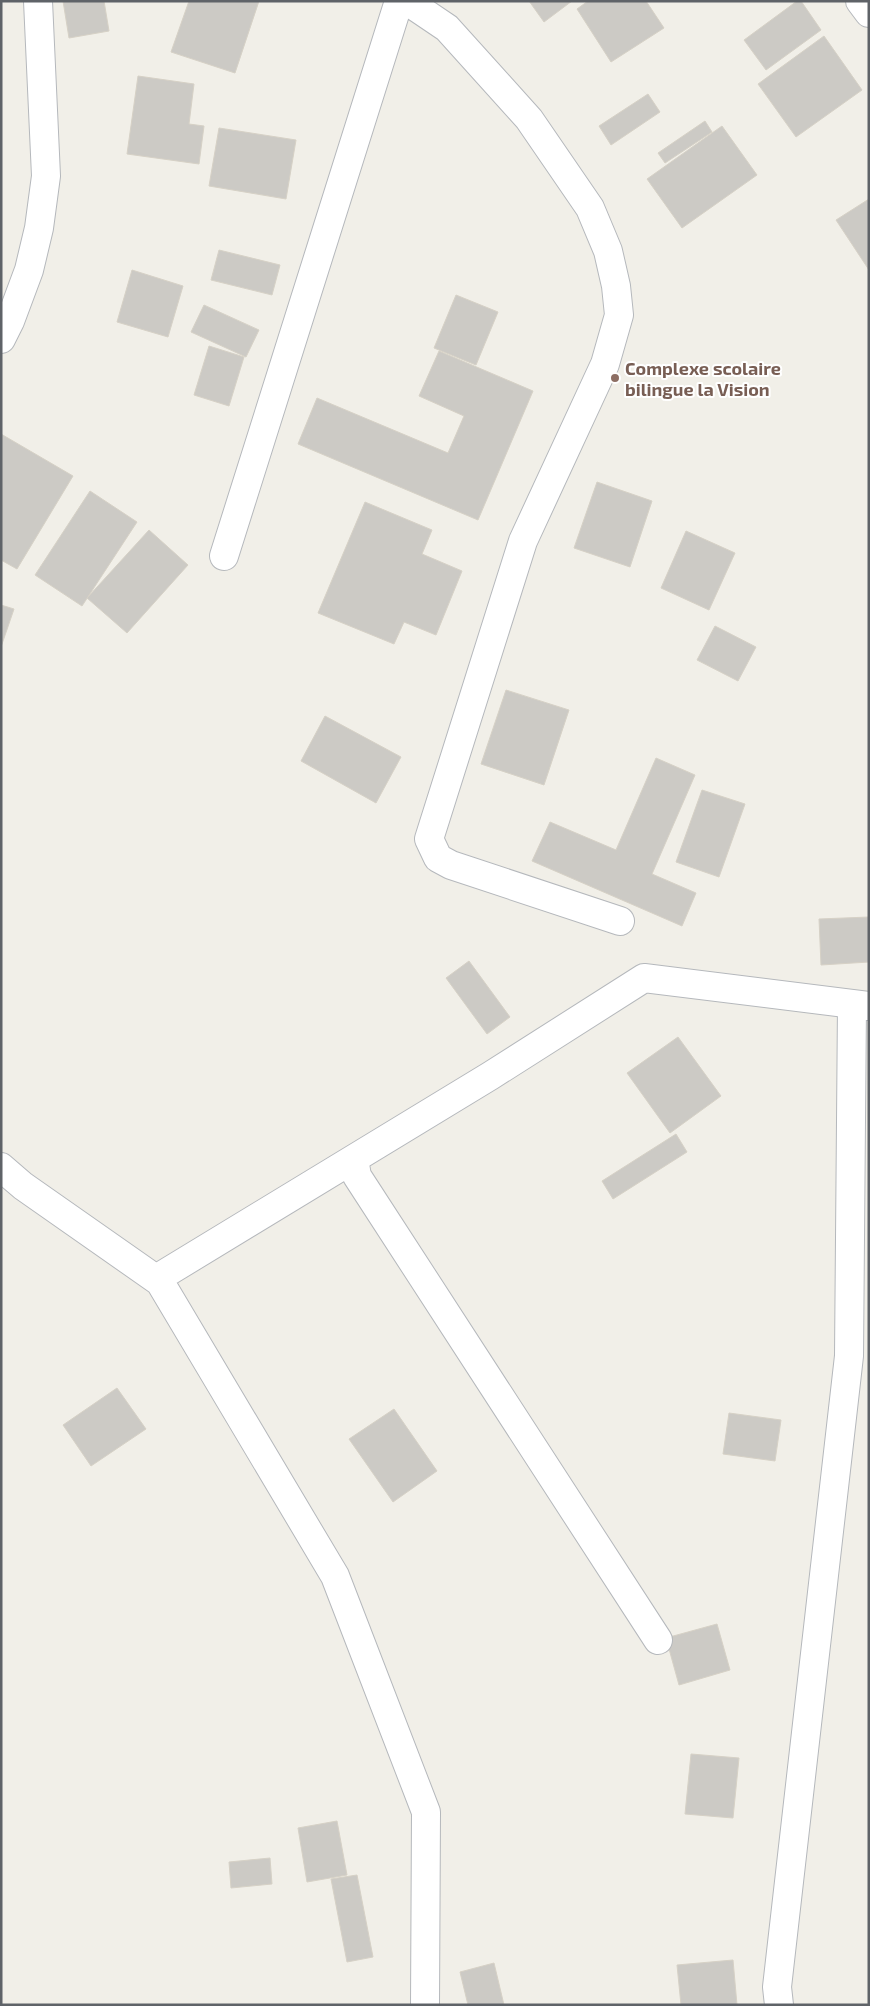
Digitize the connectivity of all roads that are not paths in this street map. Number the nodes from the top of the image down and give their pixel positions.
1 (38, 1) edge
2 (399, 1) edge
3 (407, 1) edge
4 (860, 1) edge
5 (869, 13) edge
6 (1, 339) edge
7 (224, 556) dead end
8 (620, 921) dead end
9 (860, 1005) edge
10 (354, 1159) junction
11 (1, 1167) edge
12 (156, 1279) junction
13 (658, 1640) dead end
14 (425, 2005) edge
15 (779, 2005) edge

1 - 6 street
2 - 7 street
3 - 8 street
4 - 5 street
9 - 10 street
9 - 15 street
10 - 12 street
10 - 13 street
11 - 12 street
12 - 14 street

